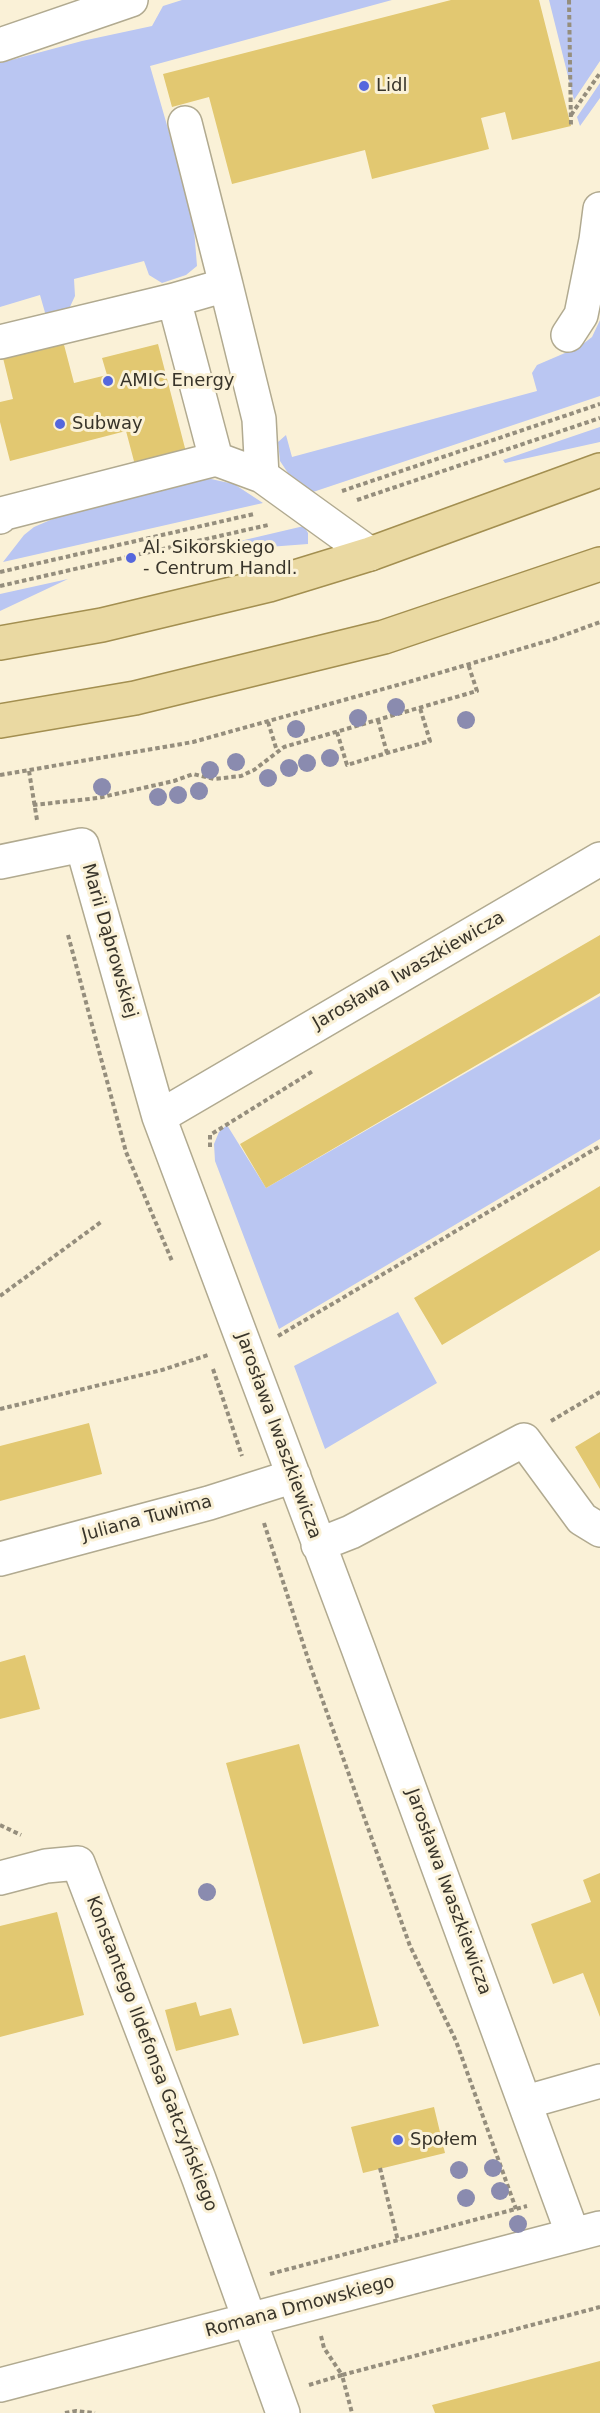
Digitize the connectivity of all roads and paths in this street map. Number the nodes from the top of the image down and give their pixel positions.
1 (131, 0) edge
2 (569, 0) edge
3 (0, 45) edge
4 (600, 72) edge
5 (570, 116) junction
6 (185, 123) dead end
7 (571, 126) dead end
8 (600, 209) edge
9 (226, 285) junction
10 (174, 300) junction
11 (568, 335) dead end
12 (0, 342) edge
13 (600, 404) edge
14 (600, 418) edge
15 (216, 459) junction
16 (600, 470) edge
17 (262, 477) junction
18 (332, 494) dead end
19 (356, 500) dead end
20 (262, 512) dead end
21 (0, 513) edge
22 (278, 522) dead end
23 (370, 554) junction
24 (600, 564) edge
25 (0, 572) edge
26 (0, 586) edge
27 (600, 622) edge
28 (0, 643) edge
29 (468, 664) junction
30 (420, 708) junction
31 (378, 720) junction
32 (0, 721) edge
33 (267, 722) junction
34 (337, 732) junction
35 (277, 751) junction
36 (387, 753) junction
37 (0, 775) edge
38 (33, 805) dead end
39 (600, 859) edge
40 (0, 862) edge
41 (159, 1117) junction
42 (600, 1146) edge
43 (101, 1222) dead end
44 (0, 1296) edge
45 (275, 1338) dead end
46 (208, 1355) dead end
47 (600, 1392) edge
48 (0, 1409) edge
49 (524, 1440) junction
50 (294, 1476) junction
51 (600, 1530) edge
52 (318, 1545) junction
53 (0, 1559) edge
54 (0, 1878) edge
55 (600, 2081) edge
56 (526, 2102) junction
57 (380, 2168) dead end
58 (559, 2197) junction
59 (587, 2232) edge
60 (398, 2241) junction
61 (302, 2266) junction
62 (237, 2283) junction
63 (312, 2305) junction
64 (600, 2307) edge
65 (249, 2320) junction
66 (342, 2375) junction
67 (0, 2385) edge
68 (280, 2404) edge
69 (65, 2413) edge
70 (95, 2413) edge
71 (352, 2413) edge

1 - 3 street
2 - 5 path
4 - 5 path
5 - 7 path
6 - 9 street
8 - 11 street
9 - 10 street
9 - 17 street
10 - 12 street
10 - 15 street
13 - 18 path
14 - 19 path
15 - 17 street
15 - 21 street
16 - 23 main road
17 - 23 street
20 - 25 path
22 - 26 path
23 - 28 main road
24 - 32 main road
27 - 29 path
29 - 30 path
29 - 33 path
30 - 31 path
30 - 36 path
31 - 34 path
31 - 36 path
33 - 35 path
33 - 37 path
34 - 35 path
34 - 36 path
35 - 38 path
39 - 41 street, Jarosława Iwaszkiewicza
40 - 41 street, Marii Dąbrowskiej
41 - 50 street, Jarosława Iwaszkiewicza
42 - 45 path
43 - 44 path
46 - 48 path
47 - 49 path
49 - 51 street
49 - 52 street
50 - 52 street, Jarosława Iwaszkiewicza
50 - 53 street, Juliana Tuwima
52 - 56 street, Jarosława Iwaszkiewicza
54 - 62 street, Konstantego Ildefonsa Gałczyńskiego
55 - 56 street
56 - 58 street, Jarosława Iwaszkiewicza
57 - 60 path
58 - 59 street, Jarosława Iwaszkiewicza
58 - 60 path
59 - 63 street, Romana Dmowskiego
60 - 61 path
61 - 62 path
61 - 63 path
62 - 65 street, Konstantego Ildefonsa Gałczyńskiego
63 - 65 street, Romana Dmowskiego
63 - 66 path
64 - 66 path
65 - 67 street, Romana Dmowskiego
65 - 68 street, Konstantego Ildefonsa Gałczyńskiego
66 - 68 path
66 - 71 path
69 - 70 path

